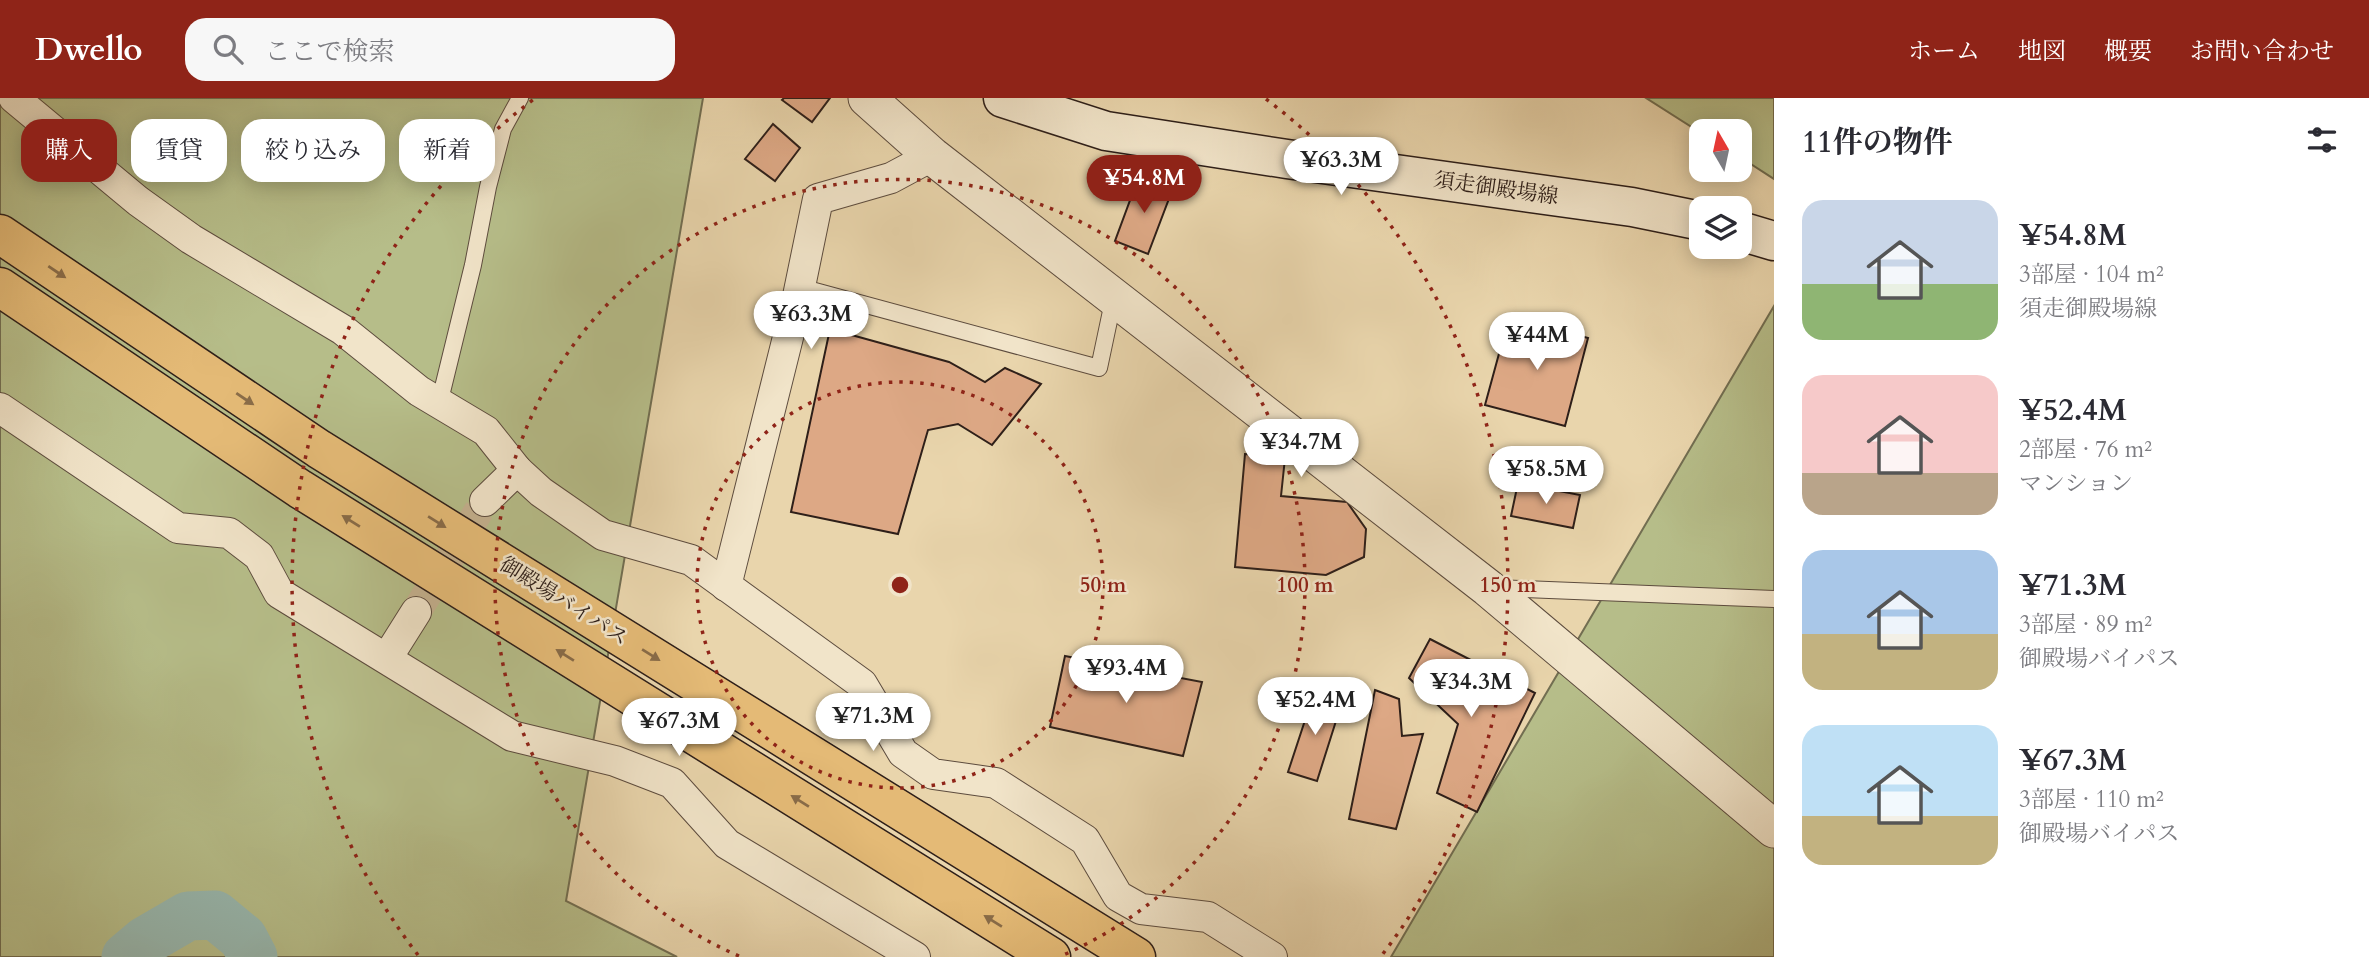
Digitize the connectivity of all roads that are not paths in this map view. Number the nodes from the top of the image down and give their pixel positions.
1 (14, 98) edge
2 (520, 98) edge
3 (867, 98) edge
4 (1003, 98) edge
5 (932, 156) junction
6 (1689, 218) edge
7 (0, 234) edge
8 (1752, 235) edge
9 (1774, 241) edge
10 (0, 287) edge
11 (800, 287) junction
12 (1114, 297) junction
13 (439, 404) junction
14 (0, 408) edge
15 (517, 470) junction
16 (485, 501) tunnel mouth
17 (726, 586) junction
18 (1488, 588) junction
19 (1774, 599) edge
20 (416, 612) tunnel mouth
21 (387, 658) junction
22 (1774, 830) edge
23 (915, 957) edge
24 (1051, 957) edge
25 (1136, 957) edge
26 (1272, 957) edge

1 - 13 street
2 - 13 lane
3 - 5 street
4 - 6 main road, 須走御殿場線
5 - 11 street
5 - 12 street
7 -> 25 highway, 御殿場バイパス
8 - 9 main road
24 -> 10 highway
11 - 12 lane
11 - 17 street
12 - 18 street
13 - 15 street
14 - 21 street
15 - 16 street
15 - 17 street
17 - 26 street
18 - 19 lane
18 - 22 street
20 - 21 street
21 - 23 street

